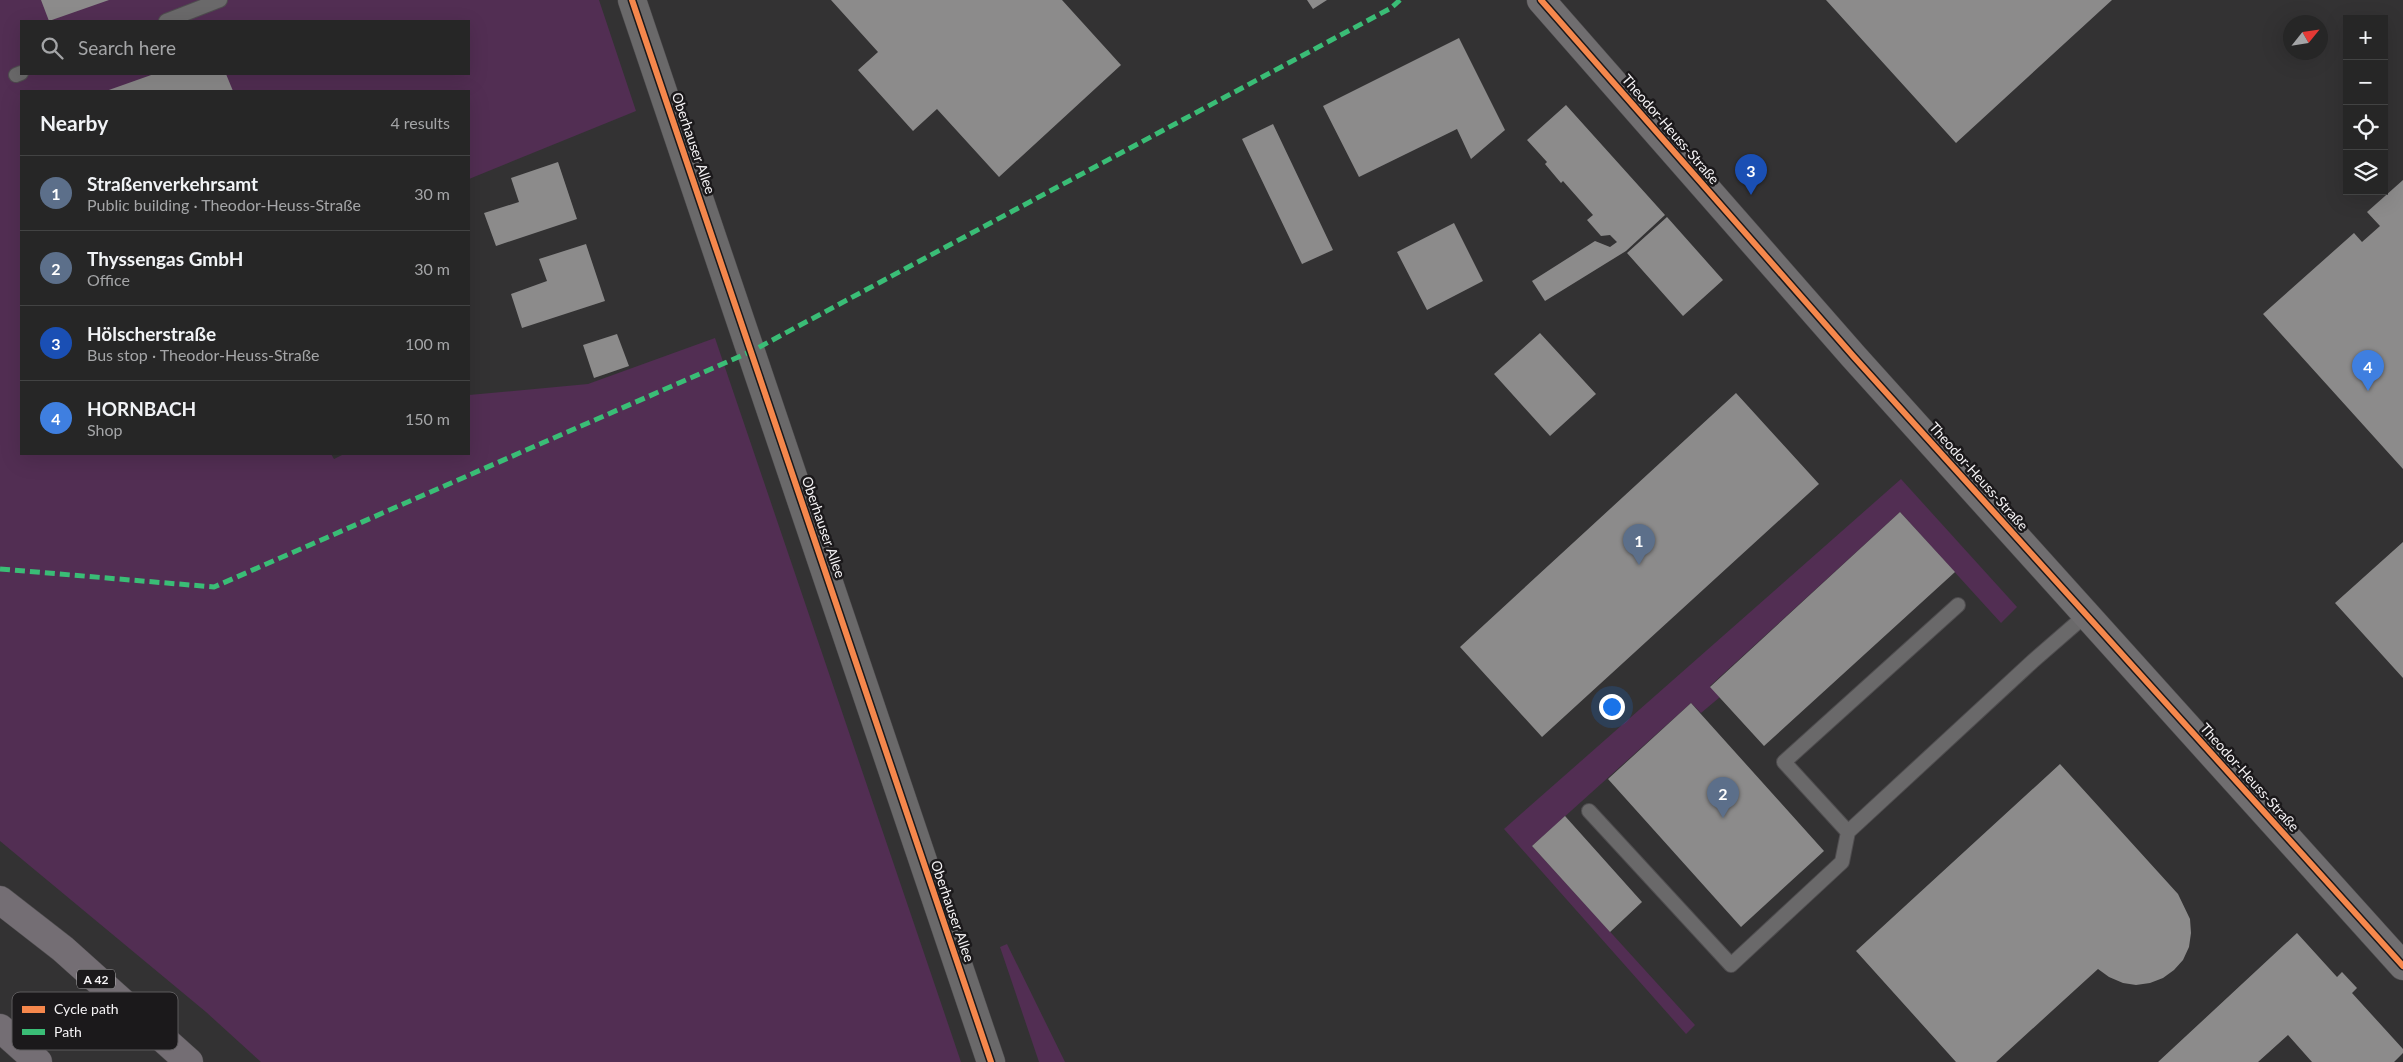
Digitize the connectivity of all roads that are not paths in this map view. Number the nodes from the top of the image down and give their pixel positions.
1 (220, 0) edge
2 (632, 0) edge
3 (1541, 0) edge
4 (169, 20) edge
5 (1958, 605) dead end
6 (2087, 614) junction
7 (1589, 811) dead end
8 (1848, 832) junction
9 (0, 900) edge
10 (2403, 966) edge
11 (111, 992) edge
12 (0, 1028) edge
13 (12, 1039) edge
14 (25, 1050) edge
15 (175, 1050) edge
16 (38, 1062) edge
17 (188, 1062) edge
18 (991, 1062) edge

1 - 4 lane
2 - 18 street, Oberhauser Allee
3 - 6 street, Theodor-Heuss-Straße
5 - 8 lane
6 - 8 lane
6 - 10 street, Theodor-Heuss-Straße
7 - 8 lane
9 - 11 highway, A 42
12 - 13 highway
14 - 16 highway
15 - 17 highway, A 42

